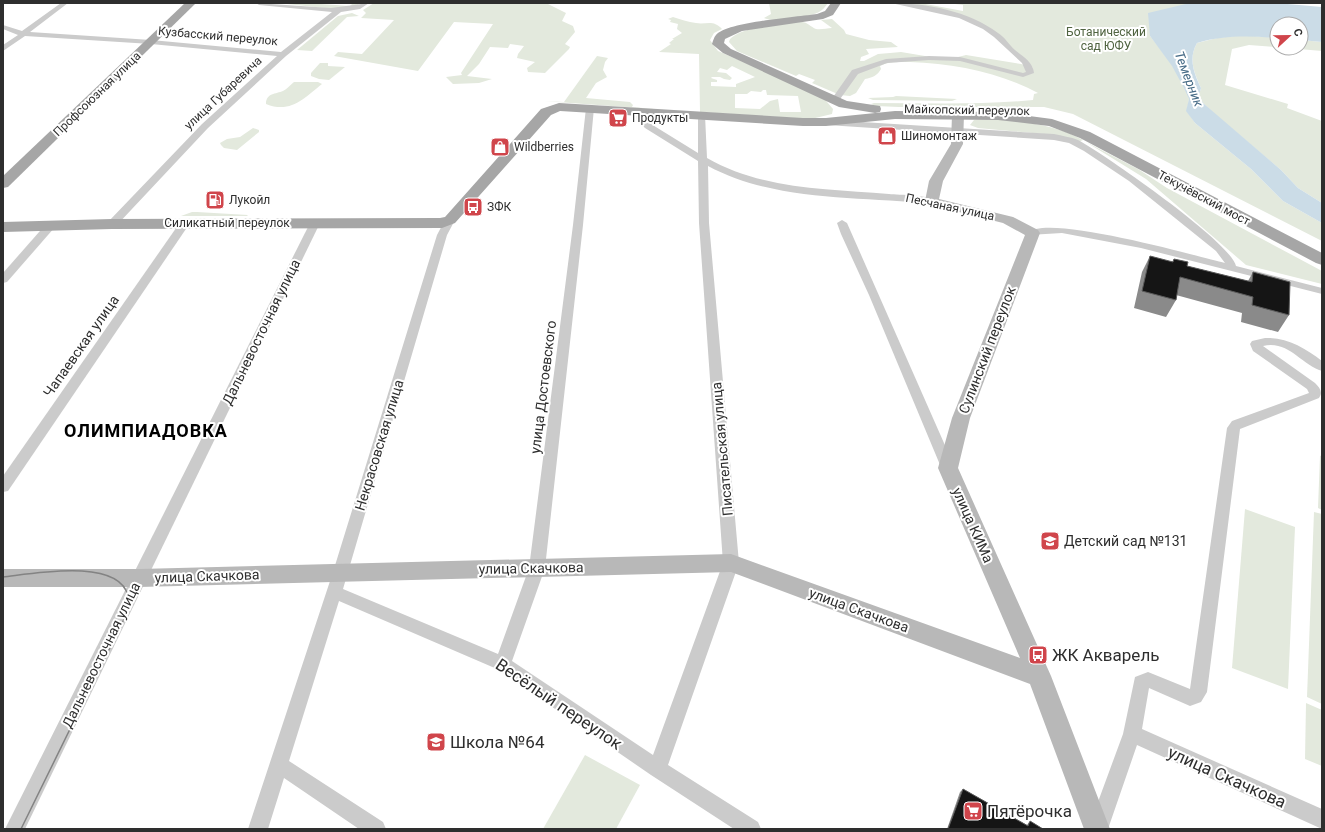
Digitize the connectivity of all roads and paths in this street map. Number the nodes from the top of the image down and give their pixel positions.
1 (66, 3) edge
2 (191, 3) edge
3 (259, 3) edge
4 (366, 3) edge
5 (836, 3) edge
6 (894, 3) edge
7 (338, 11) junction
8 (3, 27) edge
9 (23, 34) junction
10 (151, 42) junction
11 (3, 49) edge
12 (283, 54) junction
13 (835, 100) junction
14 (566, 106) joint
15 (590, 108) junction
16 (632, 111) junction
17 (877, 113) junction
18 (958, 115) junction
19 (702, 117) junction
20 (861, 118) junction
21 (826, 122) junction
22 (894, 127) junction
23 (959, 131) junction
24 (1091, 133) junction
25 (702, 159) junction
26 (3, 184) edge
27 (932, 201) junction
28 (450, 220) junction
29 (185, 223) junction
30 (315, 223) junction
31 (842, 223) dead end
32 (112, 224) junction
33 (51, 225) junction
34 (3, 227) edge
35 (1033, 233) junction
36 (1322, 248) edge
37 (1322, 260) edge
38 (1231, 269) junction
39 (3, 280) edge
40 (1322, 291) edge
41 (1322, 367) edge
42 (948, 468) junction
43 (3, 487) edge
44 (731, 563) junction
45 (537, 568) junction
46 (341, 572) junction
47 (3, 578) edge
48 (139, 578) junction
49 (334, 592) junction
50 (503, 664) junction
51 (1040, 676) junction
52 (1132, 734) junction
53 (278, 764) junction
54 (657, 769) junction
55 (1322, 819) edge
56 (15, 829) edge
57 (258, 829) edge
58 (376, 829) edge
59 (751, 829) edge
60 (1098, 829) edge

1 - 9 street
2 - 10 main road, Профсоюзная улица
3 - 7 street
4 - 7 street, улица Губаревича
5 - 13 main road
6 - 13 street
7 - 12 street, улица Губаревича
8 - 9 street, Кузбасский переулок
9 - 10 street, Кузбасский переулок
9 - 11 street
10 - 12 street, Кузбасский переулок
10 - 26 main road, Профсоюзная улица
12 - 32 street, улица Губаревича
13 - 17 main road, Майкопский переулок
13 - 20 main road
13 - 21 main road
14 - 15 main road, Майкопский переулок
14 - 28 main road, Некрасовская улица
15 - 16 main road, Майкопский переулок
15 - 45 street, улица Достоевского
16 - 19 main road, Майкопский переулок
16 - 25 street, Песчаная улица
17 - 18 main road, Майкопский переулок
17 - 20 main road, Майкопский переулок
17 - 22 main road
17 - 24 main road, Майкопский переулок
18 - 23 street
18 - 24 main road, Майкопский переулок
19 - 21 main road, Майкопский переулок
19 - 25 street, Писательская улица
20 - 21 main road, Майкопский переулок
20 - 22 main road
21 - 22 street, Майкопский переулок
22 - 23 street, Майкопский переулок
23 - 27 street
23 - 38 street, Майкопский переулок
24 - 36 main road, Текучёвский мост
24 - 37 main road, Текучёвский мост
25 - 27 street, Песчаная улица
25 - 44 street, Писательская улица
27 - 35 street, Песчаная улица
28 - 30 main road, Силикатный переулок
28 - 46 street, Некрасовская улица
29 - 30 main road, Силикатный переулок
29 - 32 main road, Силикатный переулок
29 - 43 street, Чапаевская улица
30 - 48 street, Дальневосточная улица
31 - 42 street, улица КИМа
32 - 33 main road, Силикатный переулок
33 - 34 main road, Силикатный переулок
33 - 39 street
35 - 38 street
35 - 42 street, Сулинский переулок
38 - 40 street
41 - 52 street
42 - 51 street, улица КИМа
44 - 45 street, улица Скачкова
44 - 51 street, улица Скачкова
44 - 54 street, Писательская улица
45 - 46 street, улица Скачкова
45 - 50 street, улица Достоевского
46 - 48 street, улица Скачкова
46 - 49 street, Некрасовская улица
47 - 48 street, улица Скачкова
48 - 56 street, Дальневосточная улица
49 - 50 street, Весёлый переулок
49 - 53 street, Некрасовская улица
50 - 54 street, Весёлый переулок
51 - 60 street, улица КИМа
52 - 55 street, улица Скачкова
52 - 60 street
53 - 57 street, Некрасовская улица
53 - 58 street
54 - 59 street, Весёлый переулок

